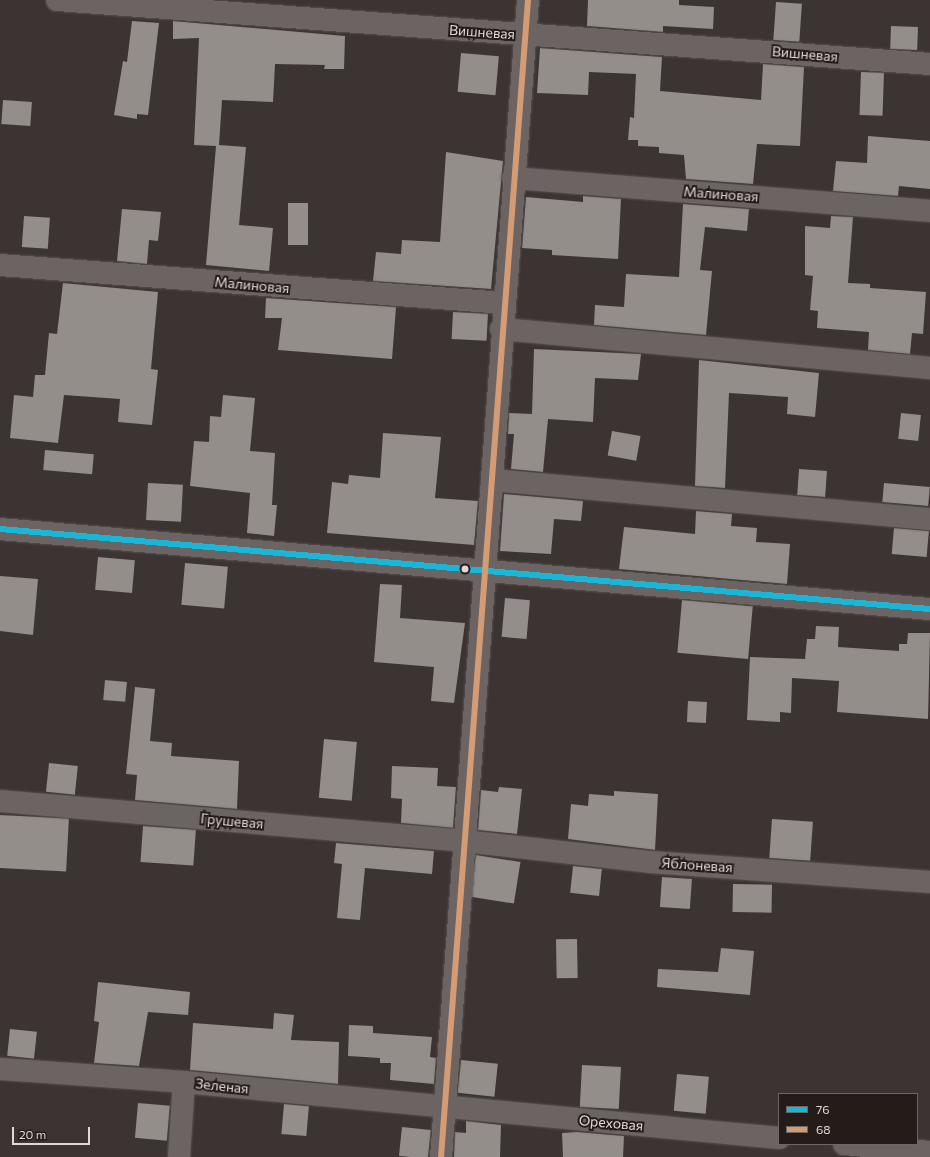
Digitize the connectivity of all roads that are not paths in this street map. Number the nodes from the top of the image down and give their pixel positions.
1 (57, 0) edge
2 (528, 0) edge
3 (525, 36) junction
4 (930, 64) edge
5 (513, 178) junction
6 (930, 211) edge
7 (0, 265) edge
8 (504, 303) junction
9 (502, 329) junction
10 (930, 368) edge
11 (492, 480) junction
12 (930, 519) edge
13 (0, 529) edge
14 (487, 573) junction
15 (930, 609) edge
16 (0, 801) edge
17 (464, 841) junction
18 (930, 882) edge
19 (0, 1069) edge
20 (184, 1082) junction
21 (444, 1108) junction
22 (778, 1138) edge
23 (855, 1145) edge
24 (930, 1152) edge
25 (179, 1157) edge
26 (440, 1157) edge

1 - 3 street, Вишневая
2 - 3 street
3 - 4 street, Вишневая
3 - 5 street
5 - 6 street, Малиновая
5 - 8 street
7 - 8 street, Малиновая
8 - 9 street
9 - 10 street
9 - 11 street
11 - 12 street
11 - 14 street
13 - 14 street
14 - 15 street
14 - 17 street
16 - 17 street, Грушевая
17 - 18 street, Яблоневая
17 - 21 street
19 - 20 street, Зеленая
20 - 21 street, Зеленая
20 - 25 street
21 - 22 street, Ореховая
21 - 26 street
23 - 24 street

